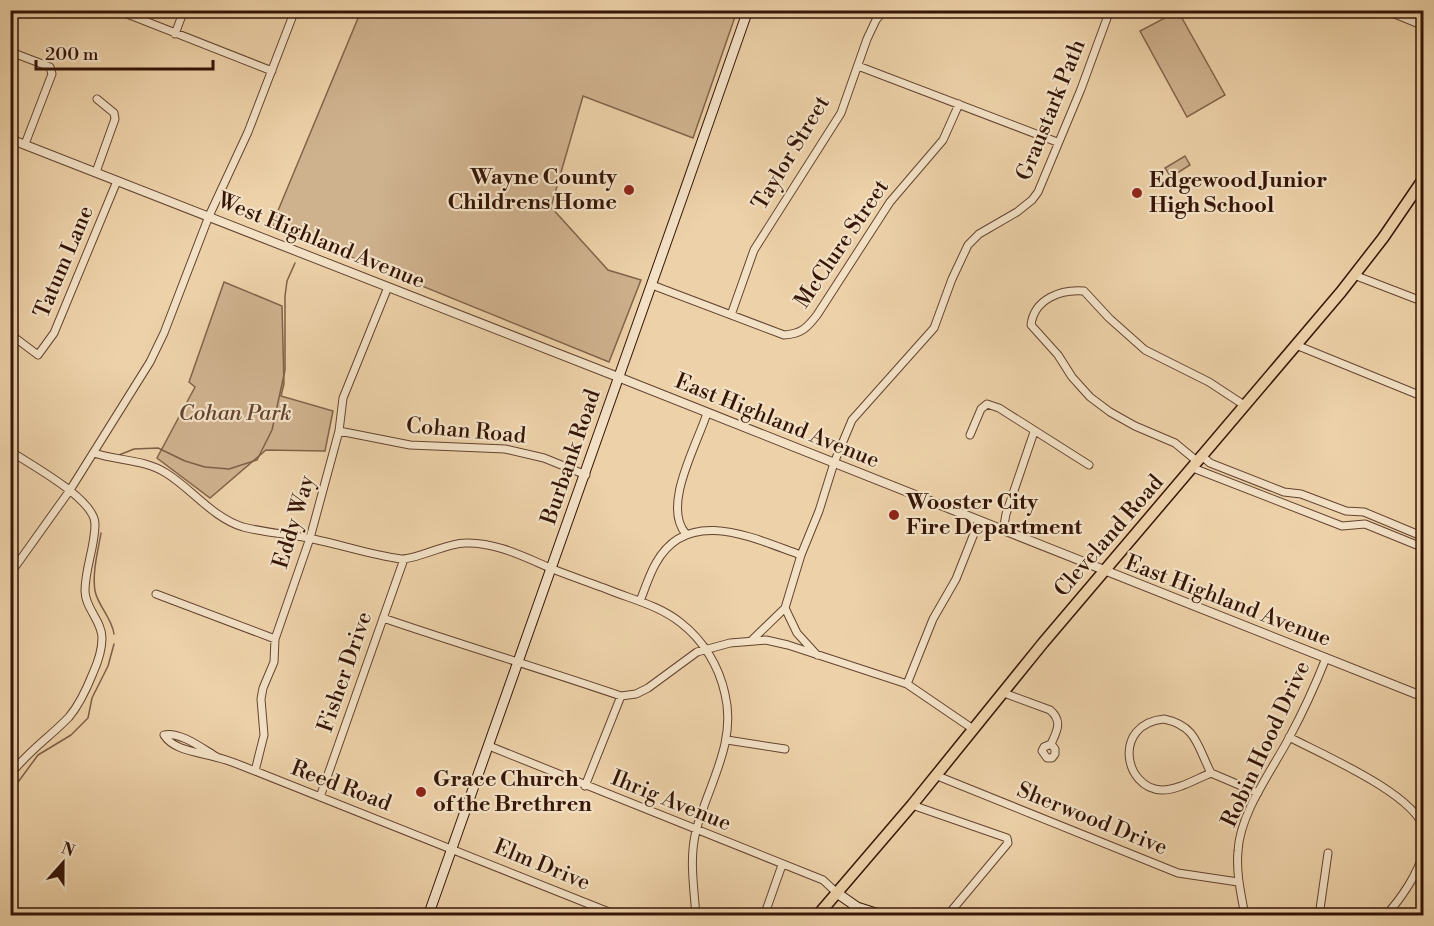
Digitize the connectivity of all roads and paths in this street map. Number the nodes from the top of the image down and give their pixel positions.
1 (117, 10) edge
2 (184, 10) edge
3 (295, 10) edge
4 (748, 10) edge
5 (884, 10) edge
6 (1110, 10) edge
7 (1385, 10) edge
8 (1424, 26) edge
9 (175, 34) junction
10 (11, 52) edge
11 (858, 66) junction
12 (272, 71) junction
13 (97, 99) dead end
14 (959, 104) junction
15 (10, 139) edge
16 (1057, 142) junction
17 (25, 144) junction
18 (96, 172) junction
19 (1424, 178) edge
20 (117, 181) junction
21 (209, 216) junction
22 (1354, 275) junction
23 (652, 285) junction
24 (388, 287) junction
25 (1424, 302) edge
26 (730, 315) junction
27 (10, 334) edge
28 (1296, 345) junction
29 (618, 377) junction
30 (1424, 397) edge
31 (1244, 405) junction
32 (707, 413) junction
33 (339, 431) junction
34 (1035, 432) junction
35 (970, 435) dead end
36 (10, 451) edge
37 (94, 453) junction
38 (1198, 462) junction
39 (834, 463) junction
40 (1089, 465) dead end
41 (586, 475) junction
42 (1251, 479) junction
43 (1247, 488) junction
44 (70, 490) junction
45 (1353, 512) junction
46 (979, 521) junction
47 (1352, 525) junction
48 (1003, 531) junction
49 (686, 534) junction
50 (1424, 537) edge
51 (310, 538) junction
52 (1424, 548) edge
53 (801, 555) junction
54 (404, 559) junction
55 (553, 569) junction
56 (1104, 571) junction
57 (10, 574) edge
58 (156, 594) dead end
59 (640, 602) junction
60 (785, 608) junction
61 (383, 618) junction
62 (275, 639) junction
63 (752, 640) junction
64 (706, 649) junction
65 (817, 655) junction
66 (1326, 658) junction
67 (520, 662) junction
68 (907, 684) junction
69 (1004, 693) junction
70 (621, 696) junction
71 (1424, 697) edge
72 (973, 729) junction
73 (1289, 737) junction
74 (727, 740) junction
75 (1051, 744) dead end
76 (489, 746) junction
77 (785, 749) dead end
78 (217, 757) junction
79 (255, 771) junction
80 (1211, 773) junction
81 (10, 774) edge
82 (935, 775) junction
83 (585, 786) junction
84 (1258, 794) junction
85 (320, 797) junction
86 (912, 805) junction
87 (1424, 829) edge
88 (696, 830) junction
89 (453, 848) junction
90 (1424, 851) edge
91 (1328, 853) dead end
92 (782, 865) junction
93 (1238, 882) junction
94 (837, 893) junction
95 (428, 915) edge
96 (619, 915) edge
97 (696, 915) edge
98 (764, 915) edge
99 (817, 915) edge
100 (885, 915) edge
101 (947, 915) edge
102 (1245, 915) edge
103 (1318, 915) edge
104 (1385, 915) edge

1 - 9 street
2 - 9 street
3 - 12 street
4 - 23 main road, Burbank Road
5 - 11 street, Taylor Street
6 - 16 street, Graustark Path
7 - 8 street
9 - 12 street
10 - 17 street
11 - 14 street
11 - 26 street, Taylor Street
12 - 21 street
13 - 18 street
14 - 16 street
14 - 26 street, McClure Street
15 - 17 street, West Highland Avenue
16 - 39 street, Graustark Path
17 - 18 street, West Highland Avenue
18 - 20 street, West Highland Avenue
19 - 22 main road, Cleveland Road
20 - 21 street, West Highland Avenue
20 - 27 street, Tatum Lane
21 - 24 street, West Highland Avenue
21 - 37 street
22 - 25 street
22 - 28 main road, Cleveland Road
23 - 26 street, McClure Street
23 - 29 main road, Burbank Road
24 - 29 street, West Highland Avenue
24 - 33 street, Eddy Way
28 - 30 street
28 - 31 main road, Cleveland Road
29 - 32 street, East Highland Avenue
29 - 41 main road, Burbank Road
31 - 38 main road, Cleveland Road
31 - 38 street
32 - 39 street, East Highland Avenue
32 - 49 street
33 - 41 street, Cohan Road
33 - 51 street, Eddy Way
34 - 35 street
34 - 40 street
34 - 48 street
36 - 44 street
37 - 44 street
37 - 51 street
38 - 42 street
38 - 43 street
38 - 56 main road, Cleveland Road
39 - 46 street, East Highland Avenue
39 - 53 street, Graustark Path
41 - 55 main road, Burbank Road
42 - 43 street
42 - 45 street
43 - 47 street
44 - 57 street
44 - 81 street
45 - 47 street
45 - 50 street
46 - 48 street, East Highland Avenue
46 - 68 street
47 - 52 street
48 - 56 street, East Highland Avenue
49 - 53 street
49 - 59 street
51 - 54 street
51 - 62 street, Eddy Way
53 - 60 street, Graustark Path
54 - 55 street
54 - 61 street, Fisher Drive
55 - 59 street
55 - 67 main road, Burbank Road
56 - 66 street, East Highland Avenue
56 - 69 main road, Cleveland Road
58 - 62 street
59 - 64 street
60 - 63 street, Graustark Path
60 - 65 street
61 - 67 street
61 - 85 street, Fisher Drive
62 - 79 street, Eddy Way
63 - 64 street
63 - 65 street
64 - 70 street
64 - 74 street
65 - 68 street
66 - 71 street, East Highland Avenue
66 - 73 street, Robin Hood Drive
67 - 70 street
67 - 76 main road, Burbank Road
68 - 72 street
69 - 72 main road, Cleveland Road
69 - 75 street
70 - 83 street
72 - 82 main road, Cleveland Road
73 - 84 street, Robin Hood Drive
73 - 87 street
74 - 77 street
74 - 88 street
76 - 83 street, Ihrig Avenue
76 - 89 main road, Burbank Road
78 - 78 street, Reed Road
78 - 79 street, Reed Road
79 - 85 street, Reed Road
80 - 80 street
80 - 84 street
82 - 86 main road, Cleveland Road
82 - 93 street, Sherwood Drive
83 - 88 street, Ihrig Avenue
84 - 93 street, Robin Hood Drive
85 - 89 street, Reed Road
86 - 94 main road, Cleveland Road
86 - 101 street
88 - 92 street, Ihrig Avenue
88 - 97 street
89 - 95 main road, Burbank Road
89 - 96 street, Elm Drive
90 - 104 street
91 - 103 street
92 - 94 street, Ihrig Avenue
92 - 98 street
93 - 102 street, Robin Hood Drive
94 - 99 main road, Cleveland Road
94 - 100 main road

